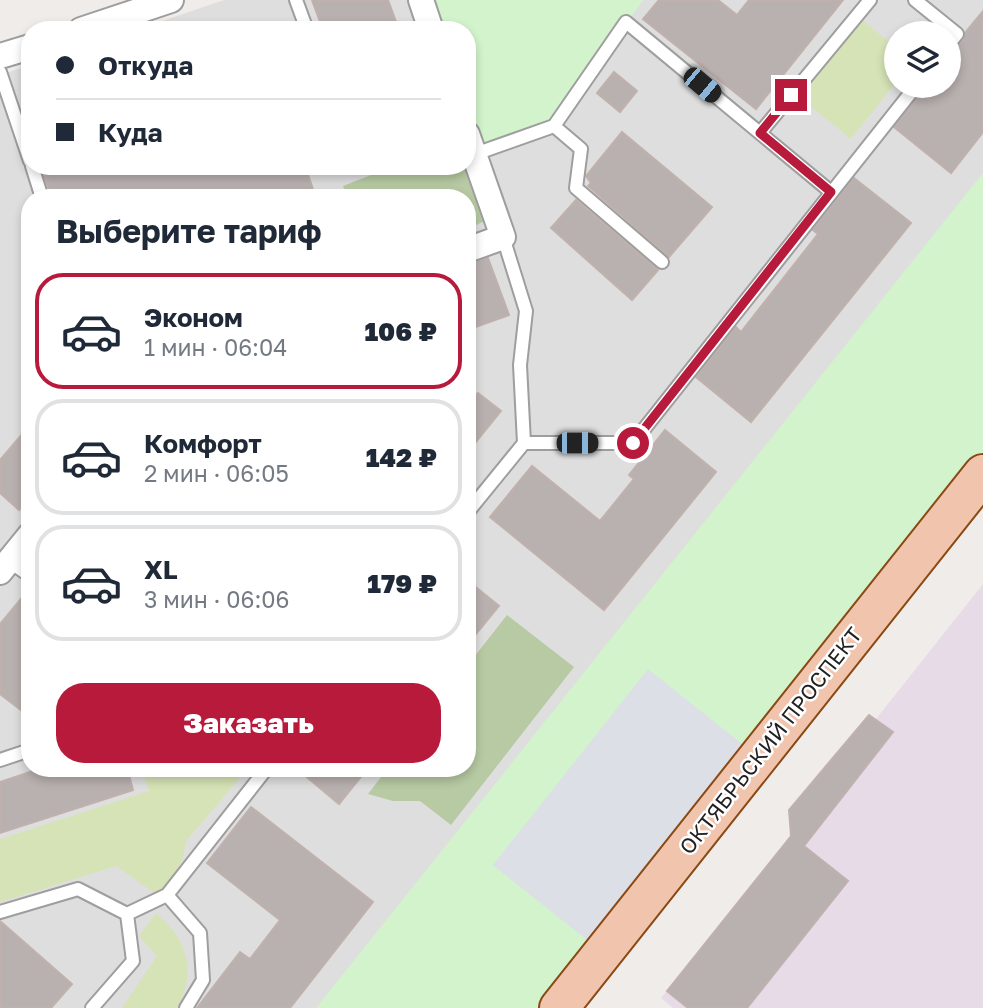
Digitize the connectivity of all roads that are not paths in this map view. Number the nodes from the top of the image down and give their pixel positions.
1 (171, 0) edge
2 (296, 0) edge
3 (421, 0) edge
4 (870, 0) edge
5 (915, 0) edge
6 (108, 21) edge
7 (304, 21) edge
8 (428, 21) edge
9 (941, 21) edge
10 (21, 50) edge
11 (0, 57) edge
12 (0, 72) edge
13 (906, 98) edge
14 (554, 126) junction
15 (760, 133) junction
16 (21, 134) edge
17 (476, 143) edge
18 (476, 159) edge
19 (831, 192) junction
20 (503, 237) junction
21 (476, 247) edge
22 (662, 261) dead end
23 (524, 443) junction
24 (983, 474) edge
25 (476, 502) edge
26 (21, 547) edge
27 (5, 567) edge
28 (21, 753) edge
29 (0, 760) edge
30 (260, 777) edge
31 (167, 895) junction
32 (0, 912) edge
33 (127, 914) junction
34 (92, 1008) edge
35 (186, 1008) edge
36 (559, 1008) edge

1 - 6 street
2 - 7 lane
3 - 8 street
4 - 15 lane
5 - 9 lane
10 - 11 street
12 - 16 lane
13 - 19 lane
14 - 15 lane
14 - 17 lane
14 - 22 lane
15 - 19 lane
18 - 20 street
19 - 23 lane
20 - 21 street
20 - 23 lane
23 - 25 lane
24 - 36 main road, ОКТЯБРЬСКИЙ ПРОСПЕКТ
26 - 27 street
28 - 29 lane
30 - 31 lane
31 - 33 lane
31 - 35 lane
32 - 33 lane
33 - 34 lane

